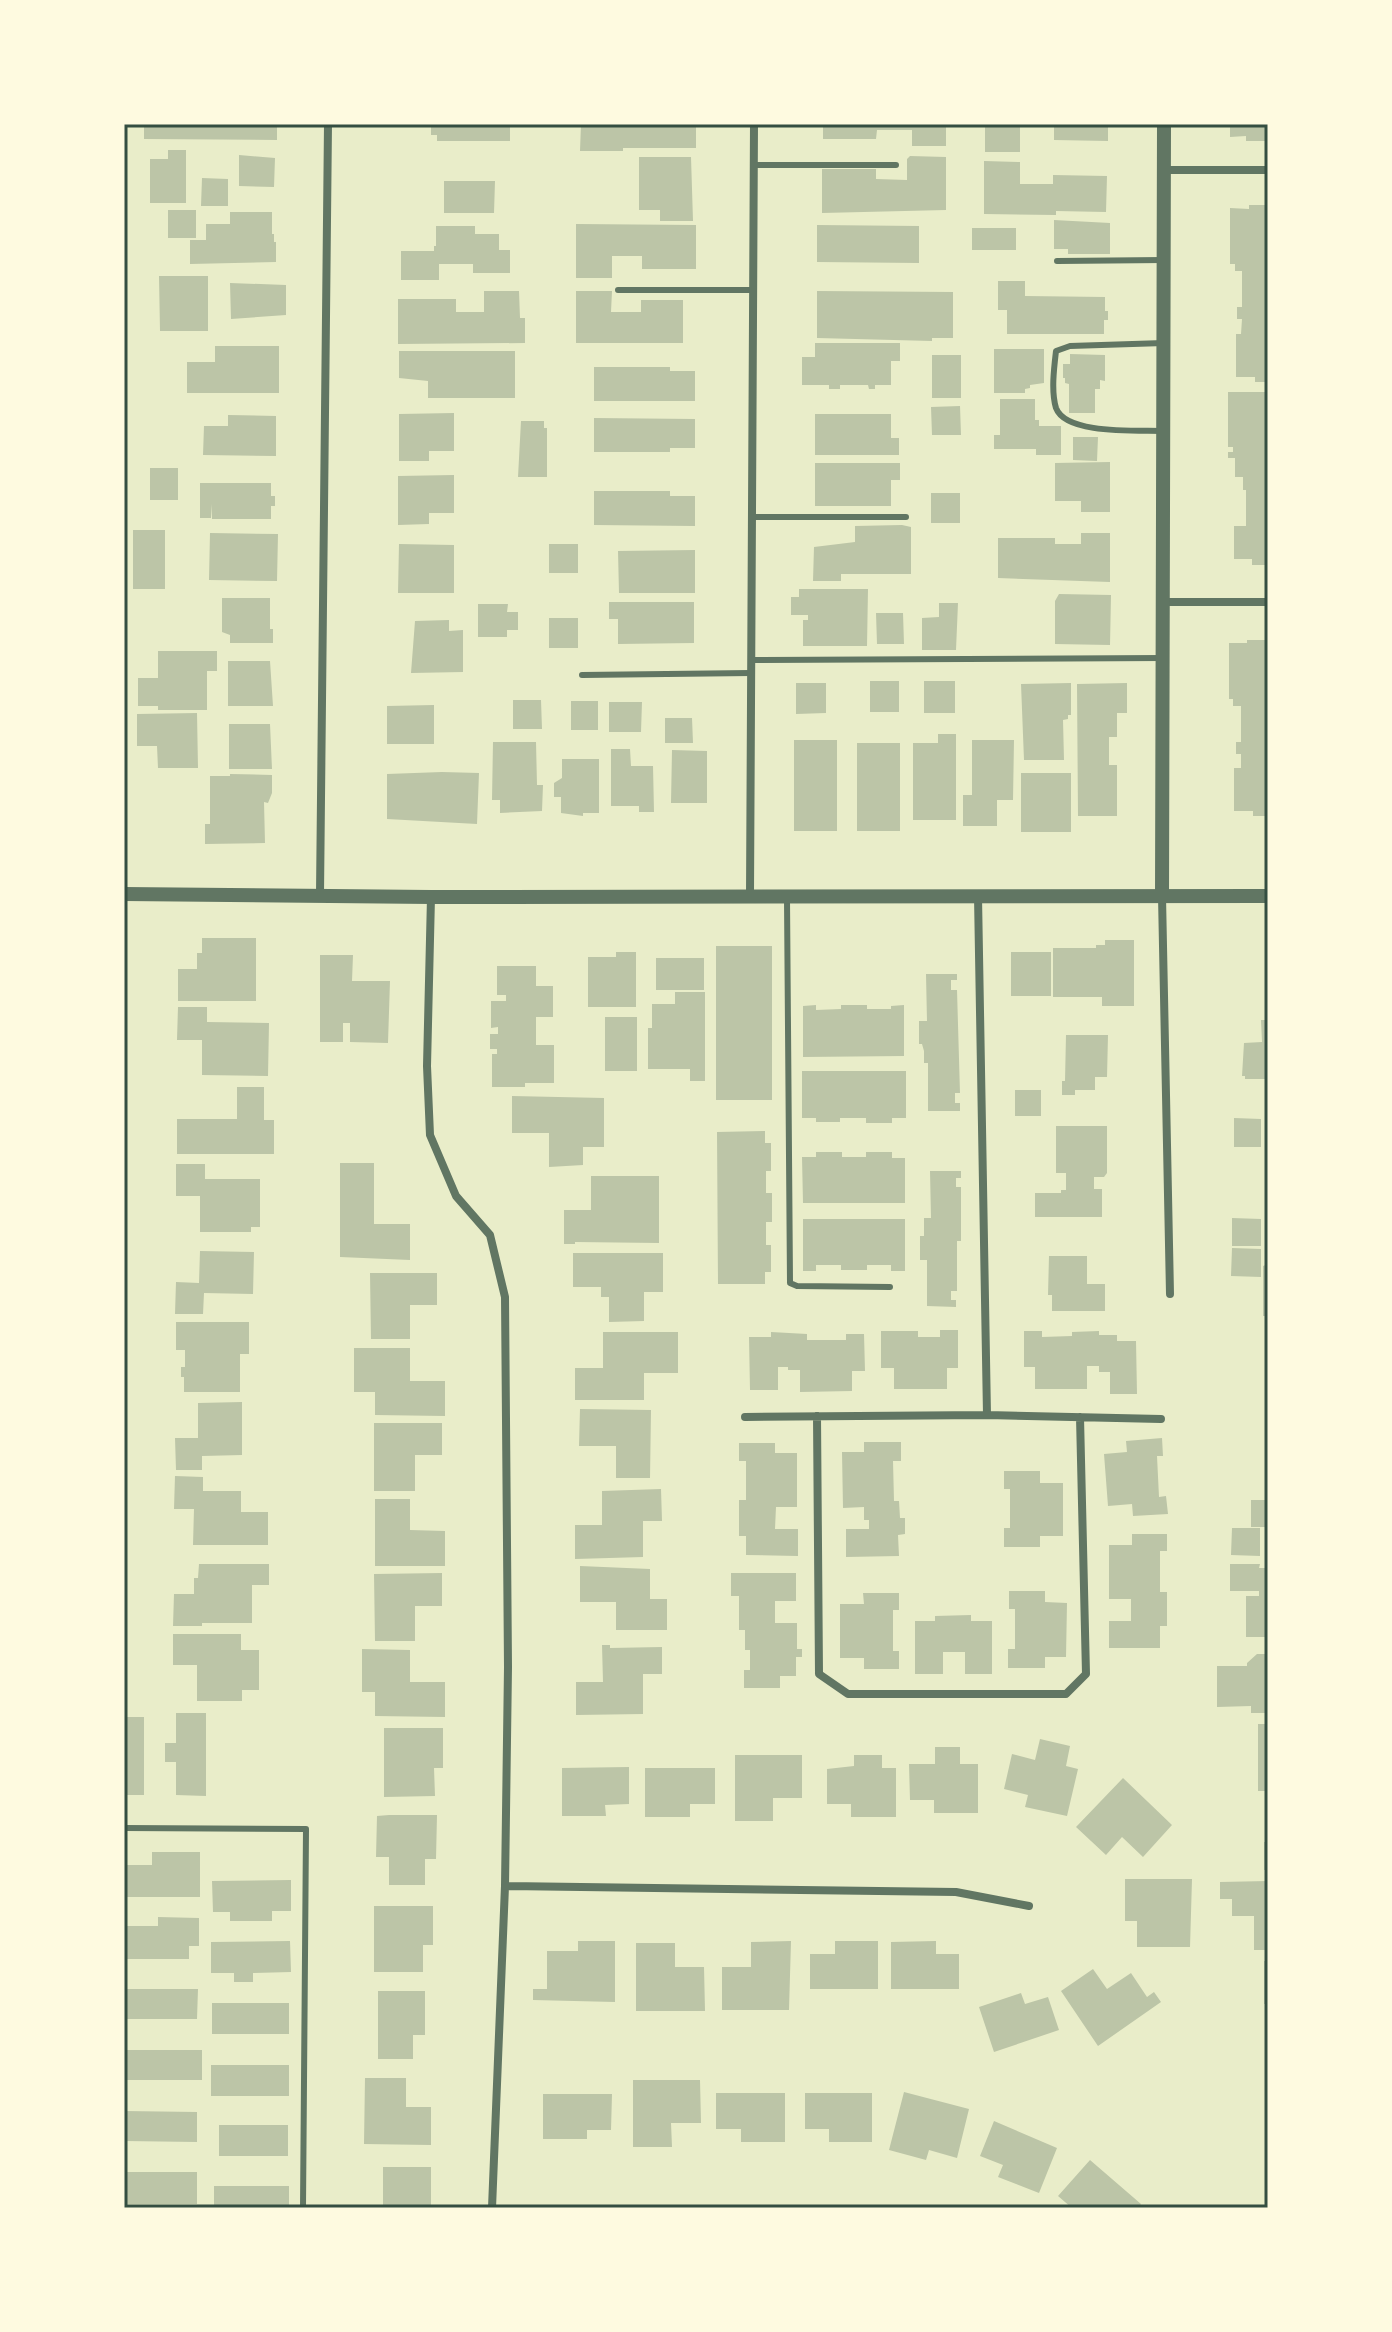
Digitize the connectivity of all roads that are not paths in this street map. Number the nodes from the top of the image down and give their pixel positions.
1 (328, 124) edge
2 (754, 124) edge
3 (1164, 124) edge
4 (753, 165) junction
5 (896, 165) dead end
6 (1164, 170) junction
7 (1268, 170) edge
8 (1164, 260) junction
9 (1057, 261) dead end
10 (618, 290) dead end
11 (752, 290) junction
12 (1164, 343) junction
13 (1163, 431) junction
14 (752, 517) junction
15 (906, 517) dead end
16 (1163, 602) junction
17 (1268, 602) edge
18 (1163, 658) junction
19 (751, 660) junction
20 (751, 673) junction
21 (582, 675) dead end
22 (124, 894) edge
23 (320, 894) junction
24 (750, 895) junction
25 (787, 895) junction
26 (978, 895) junction
27 (1162, 896) junction
28 (1268, 896) edge
29 (431, 897) junction
30 (890, 1287) dead end
31 (1170, 1294) dead end
32 (987, 1415) junction
33 (817, 1416) junction
34 (745, 1417) dead end
35 (1080, 1417) junction
36 (1161, 1419) dead end
37 (124, 1828) edge
38 (505, 1886) junction
39 (1029, 1906) dead end
40 (303, 2208) edge
41 (492, 2208) edge

1 - 23 street
2 - 4 street
3 - 6 street
4 - 5 lane
4 - 11 street
6 - 7 street
6 - 8 street
8 - 9 lane
8 - 12 street
10 - 11 lane
11 - 14 street
12 - 13 street
12 - 13 lane
13 - 16 street
14 - 15 lane
14 - 19 street
16 - 17 street
16 - 18 street
18 - 19 lane
18 - 27 street
19 - 20 street
20 - 21 lane
20 - 24 street
22 - 23 street
23 - 29 street
24 - 25 street
24 - 29 street
25 - 26 street
25 - 30 lane
26 - 27 street
26 - 32 street
27 - 28 street
27 - 31 street
29 - 38 street
32 - 33 street
32 - 35 street
33 - 34 street
33 - 35 street
35 - 36 street
37 - 40 lane
38 - 39 street
38 - 41 street

